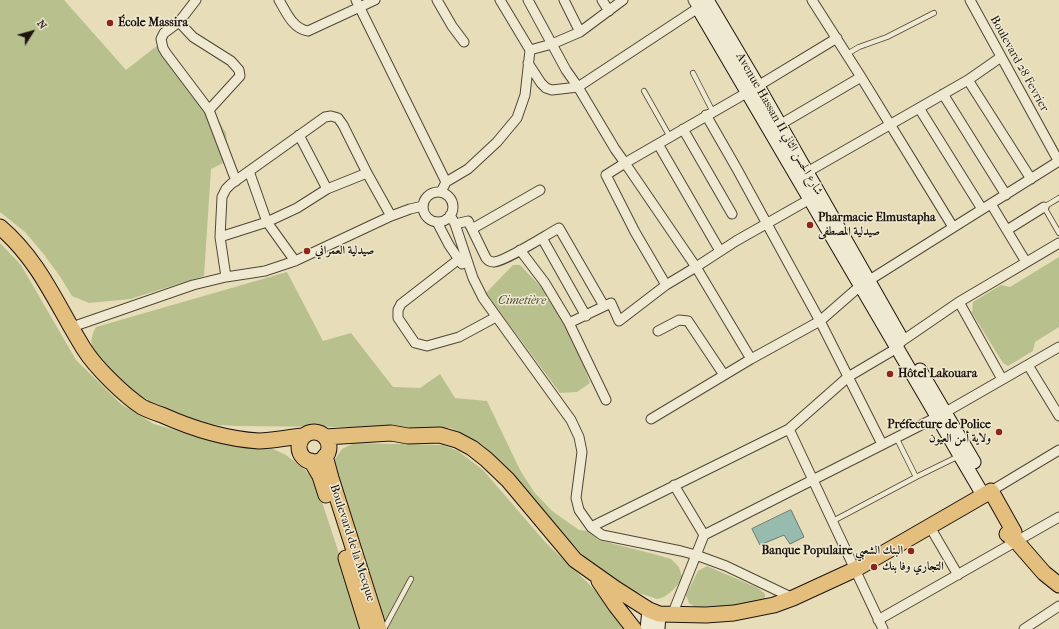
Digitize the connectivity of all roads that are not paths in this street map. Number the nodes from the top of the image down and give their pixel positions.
1 (196, 0) edge
2 (279, 0) edge
3 (375, 0) edge
4 (437, 0) edge
5 (500, 0) edge
6 (528, 0) edge
7 (564, 0) edge
8 (602, 0) edge
9 (623, 0) edge
10 (812, 0) edge
11 (970, 0) edge
12 (358, 4) edge
13 (704, 5) edge
14 (609, 11) junction
15 (934, 13) dead end
16 (179, 22) junction
17 (580, 32) junction
18 (837, 38) junction
19 (464, 42) dead end
20 (552, 44) junction
21 (530, 50) junction
22 (847, 54) junction
23 (1002, 57) junction
24 (528, 63) junction
25 (693, 73) dead end
26 (861, 77) junction
27 (968, 80) junction
28 (578, 87) junction
29 (753, 89) junction
30 (644, 91) dead end
31 (943, 94) junction
32 (919, 108) junction
33 (209, 110) junction
34 (710, 113) junction
35 (890, 125) junction
36 (775, 127) junction
37 (683, 129) junction
38 (299, 135) junction
39 (670, 137) junction
40 (658, 144) junction
41 (1059, 161) edge
42 (625, 163) junction
43 (249, 171) junction
44 (367, 173) junction
45 (802, 175) junction
46 (1031, 179) junction
47 (236, 181) junction
48 (446, 182) junction
49 (327, 189) junction
50 (540, 190) dead end
51 (441, 192) junction
52 (1006, 195) junction
53 (1059, 198) edge
54 (810, 200) junction
55 (991, 204) junction
56 (423, 206) junction
57 (1044, 207) junction
58 (982, 209) junction
59 (732, 214) dead end
60 (450, 215) junction
61 (391, 216) junction
62 (267, 222) junction
63 (437, 222) junction
64 (766, 223) junction
65 (455, 224) junction
66 (953, 227) junction
67 (0, 228) edge
68 (472, 229) junction
69 (1007, 230) junction
70 (1059, 233) edge
71 (220, 237) junction
72 (542, 238) junction
73 (1059, 243) edge
74 (520, 250) junction
75 (720, 251) junction
76 (459, 259) junction
77 (295, 261) junction
78 (1026, 262) junction
79 (696, 267) junction
80 (226, 277) junction
81 (473, 278) junction
82 (864, 283) junction
83 (666, 285) junction
84 (959, 302) junction
85 (604, 306) junction
86 (586, 316) junction
87 (496, 317) junction
88 (820, 321) junction
89 (569, 323) junction
90 (72, 327) junction
91 (658, 331) dead end
92 (899, 344) junction
93 (1059, 347) edge
94 (751, 359) junction
95 (1028, 365) junction
96 (724, 374) junction
97 (848, 377) junction
98 (1002, 379) junction
99 (606, 400) dead end
100 (941, 415) junction
101 (1059, 416) edge
102 (651, 419) dead end
103 (789, 429) junction
104 (371, 434) junction
105 (304, 436) junction
106 (324, 437) junction
107 (896, 437) junction
108 (259, 441) junction
109 (882, 444) junction
110 (1059, 450) edge
111 (326, 455) junction
112 (960, 456) junction
113 (307, 459) junction
114 (916, 477) junction
115 (812, 480) junction
116 (674, 485) junction
117 (987, 493) junction
118 (1059, 517) edge
119 (833, 521) junction
120 (342, 525) junction
121 (591, 527) junction
122 (930, 527) junction
123 (704, 535) junction
124 (1015, 541) junction
125 (696, 555) junction
126 (856, 570) junction
127 (958, 574) junction
128 (597, 576) junction
129 (411, 578) dead end
130 (1059, 585) edge
131 (793, 598) junction
132 (1059, 606) edge
133 (660, 613) junction
134 (878, 620) junction
135 (368, 629) edge
136 (379, 629) edge
137 (384, 629) edge
138 (634, 629) edge
139 (647, 629) edge
140 (658, 629) edge
141 (883, 629) edge
142 (1024, 629) edge

1 - 16 street
2 - 12 street
3 - 12 street
4 - 19 street
5 - 21 street
6 - 20 street
7 - 17 street
8 - 14 street
9 - 14 street
10 - 18 street
11 - 23 street, Boulevard 28 Fevrier
12 - 48 street
13 - 28 street
13 - 29 street, Avenue Hassan II شارع الحسن الثاني
14 - 17 street
15 - 22 lane
16 - 33 street
16 - 33 street
17 - 20 street
18 - 22 street
18 - 29 street
20 - 21 street
20 - 28 street
21 - 24 street
22 - 26 street
23 - 27 street
23 - 41 street, Boulevard 28 Fevrier
24 - 28 street
24 - 48 street
25 - 34 lane
26 - 35 street
26 - 36 street
27 - 31 street
27 - 46 street
28 - 42 street
29 - 34 street
29 - 36 street, Avenue Hassan II شارع الحسن الثاني
30 - 39 lane
31 - 32 street
31 - 52 street
32 - 35 street
32 - 58 street
33 - 47 street
34 - 37 street
34 - 64 street
35 - 45 street
35 - 66 street
36 - 45 street, Avenue Hassan II شارع الحسن الثاني
37 - 39 street
37 - 59 street
38 - 43 street
38 - 44 street
38 - 49 street
39 - 40 street
40 - 42 street
40 - 75 street
41 - 46 street
42 - 79 street
42 - 83 street
43 - 47 street
43 - 62 street
44 - 49 street
44 - 61 street
45 - 54 street, Avenue Hassan II شارع الحسن الثاني
45 - 82 street, Avenue Hassan II شارع الحسن الثاني
46 - 52 street
47 - 71 street
48 - 51 street
49 - 62 street
50 - 68 street
51 - 56 street
51 - 60 street
52 - 55 street
53 - 57 lane
54 - 64 street
54 - 82 street, Avenue Hassan II شارع الحسن الثاني
55 - 58 street
55 - 69 street
56 - 61 street
56 - 63 street
57 - 69 street
57 - 70 lane
58 - 66 street
60 - 63 street
60 - 65 street
61 - 77 street
62 - 71 street
62 - 77 street
63 - 76 street
64 - 75 street
64 - 88 street
65 - 68 street
65 - 81 street
66 - 82 street
67 - 90 main road
68 - 74 street
69 - 78 street
71 - 80 street
72 - 74 street
72 - 85 street
72 - 86 street
73 - 78 street
74 - 89 street
75 - 79 street
76 - 81 street
76 - 87 street
77 - 80 street
78 - 84 street
79 - 83 street
79 - 94 street
80 - 90 street
81 - 87 street
82 - 88 street
82 - 92 street, Avenue Hassan II شارع الحسن الثاني
83 - 85 street
84 - 92 street
84 - 98 street
85 - 86 street
86 - 89 street
87 - 121 street
88 - 94 street
88 - 97 street
89 - 99 street
90 - 108 main road
91 - 96 street
92 - 97 street
92 - 100 street, Avenue Hassan II شارع الحسن الثاني
93 - 95 street
94 - 96 street
95 - 98 street
95 - 101 street
96 - 102 street
97 - 103 street
97 - 109 street
98 - 100 street
100 - 107 street
100 - 112 street, Avenue Hassan II شارع الحسن الثاني
100 - 117 street, Avenue Hassan II شارع الحسن الثاني
103 - 115 street
103 - 116 street
104 - 106 main road
104 - 111 main road
104 - 128 main road
105 - 106 main road
105 - 108 main road
105 - 113 main road
106 - 111 main road
107 - 109 street
107 - 114 lane
108 - 113 main road
109 - 115 street
110 - 117 street
111 - 113 main road
111 - 120 main road, Boulevard de la Mecque
112 - 114 lane
112 - 117 street, Avenue Hassan II شارع الحسن الثاني
113 - 120 main road, Boulevard de la Mecque
114 - 119 lane
115 - 119 street
115 - 123 street
116 - 121 street
116 - 123 street
117 - 122 main road
117 - 124 main road, Avenue Hassan II شارع الحسن الثاني
118 - 124 street
119 - 126 street
120 - 135 main road, Boulevard de la Mecque
120 - 136 main road, Boulevard de la Mecque
121 - 125 street
122 - 126 main road
122 - 127 street
123 - 125 street
124 - 127 street
124 - 130 main road, Avenue Hassan II شارع الحسن الثاني
125 - 131 street
125 - 133 street
126 - 131 main road
126 - 134 street
127 - 134 street
128 - 133 main road
128 - 138 main road
129 - 137 lane
131 - 133 main road
132 - 142 street
133 - 139 street
133 - 140 street
134 - 141 street

